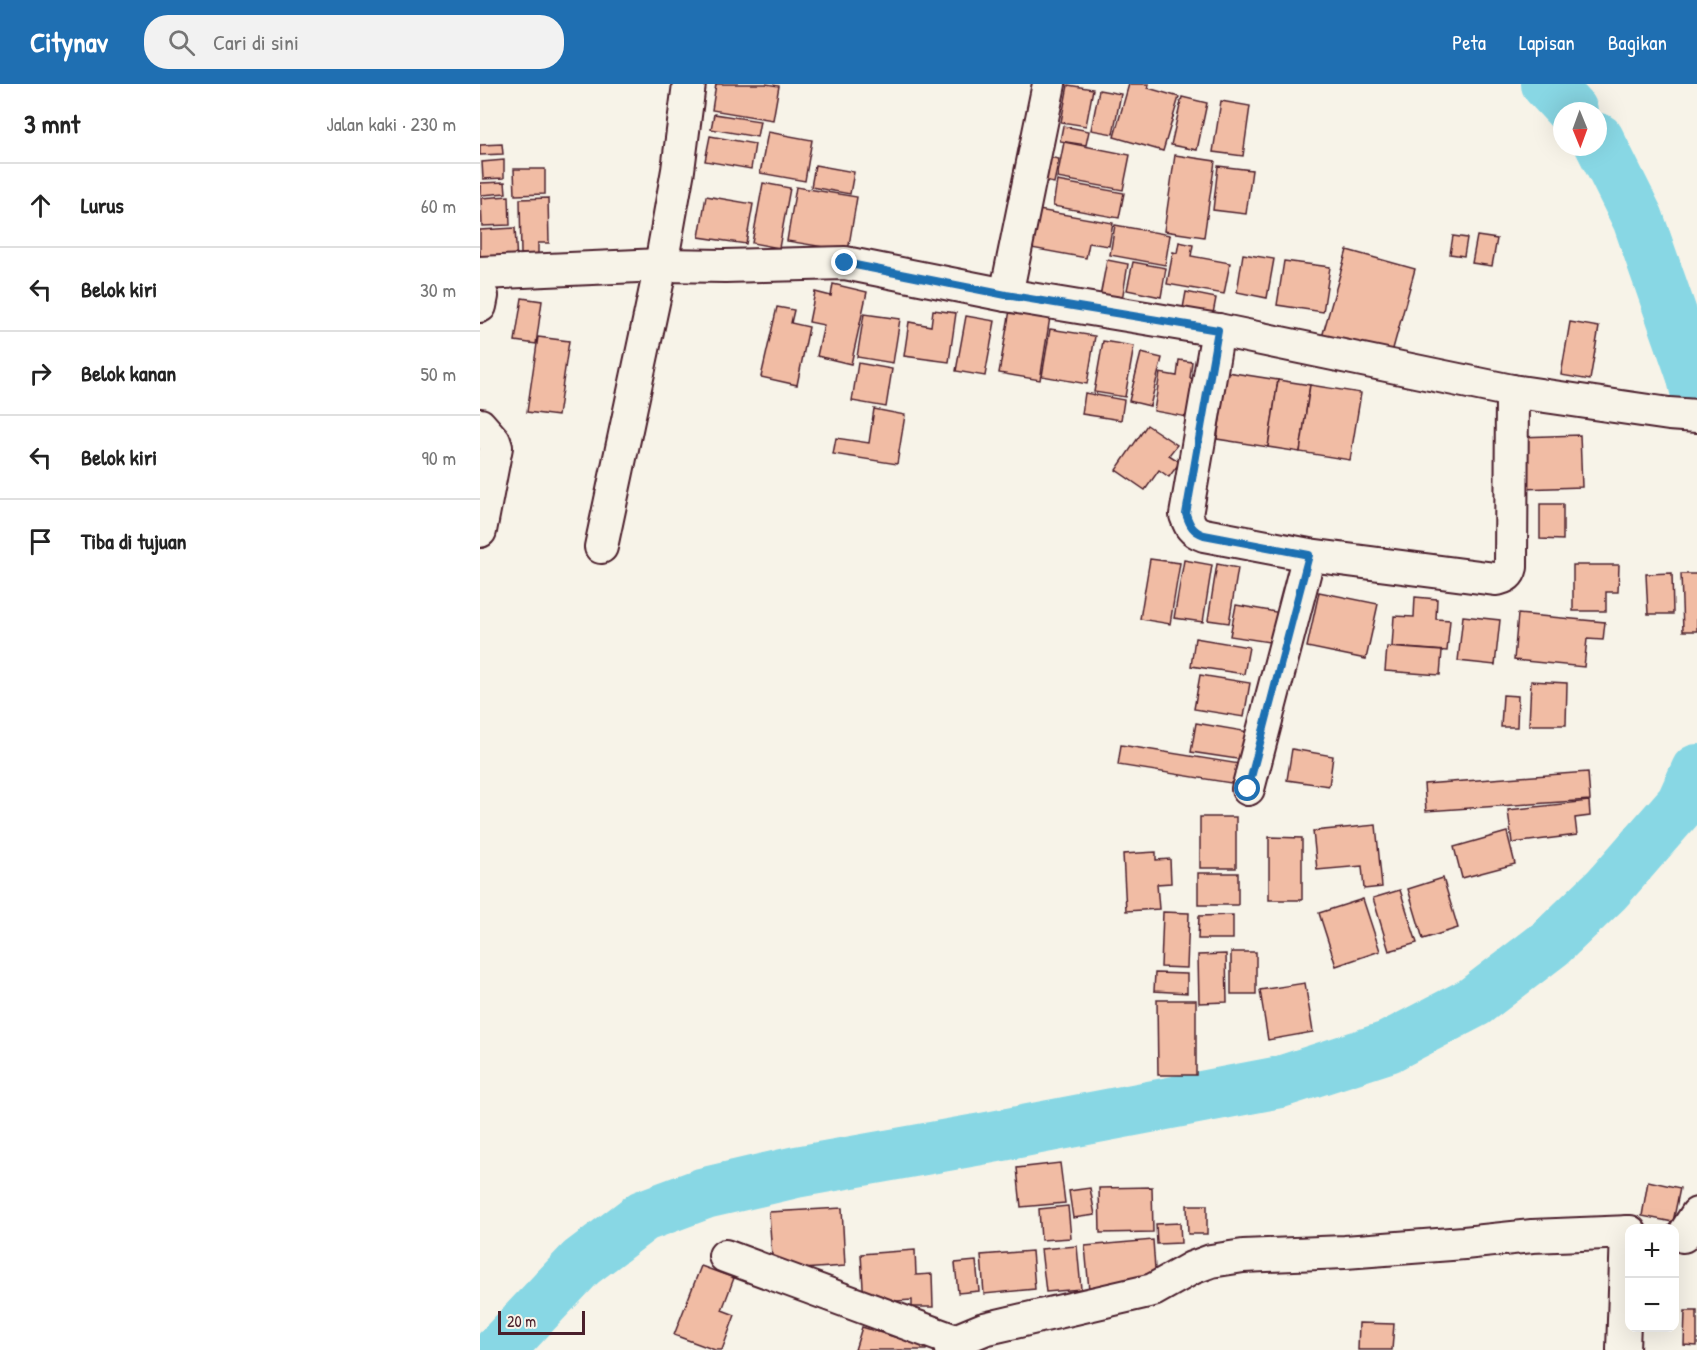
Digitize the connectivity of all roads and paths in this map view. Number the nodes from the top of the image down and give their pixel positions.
1 (689, 84) edge
2 (1049, 84) edge
3 (661, 265) junction
4 (481, 292) edge
5 (1006, 295) junction
6 (1218, 330) junction
7 (1512, 391) junction
8 (1683, 415) edge
9 (480, 424) edge
10 (480, 531) edge
11 (601, 547) dead end
12 (1309, 555) junction
13 (1248, 789) dead end
14 (1625, 1232) edge
15 (725, 1256) dead end
16 (1626, 1278) edge
17 (953, 1345) edge
18 (1623, 1350) edge

1 - 3 street
2 - 5 street
3 - 4 street
3 - 5 street
3 - 11 street
5 - 6 street
6 - 7 street
6 - 12 street
7 - 8 street
7 - 12 street
9 - 10 street
12 - 13 street
14 - 17 street
15 - 17 street
16 - 18 street

